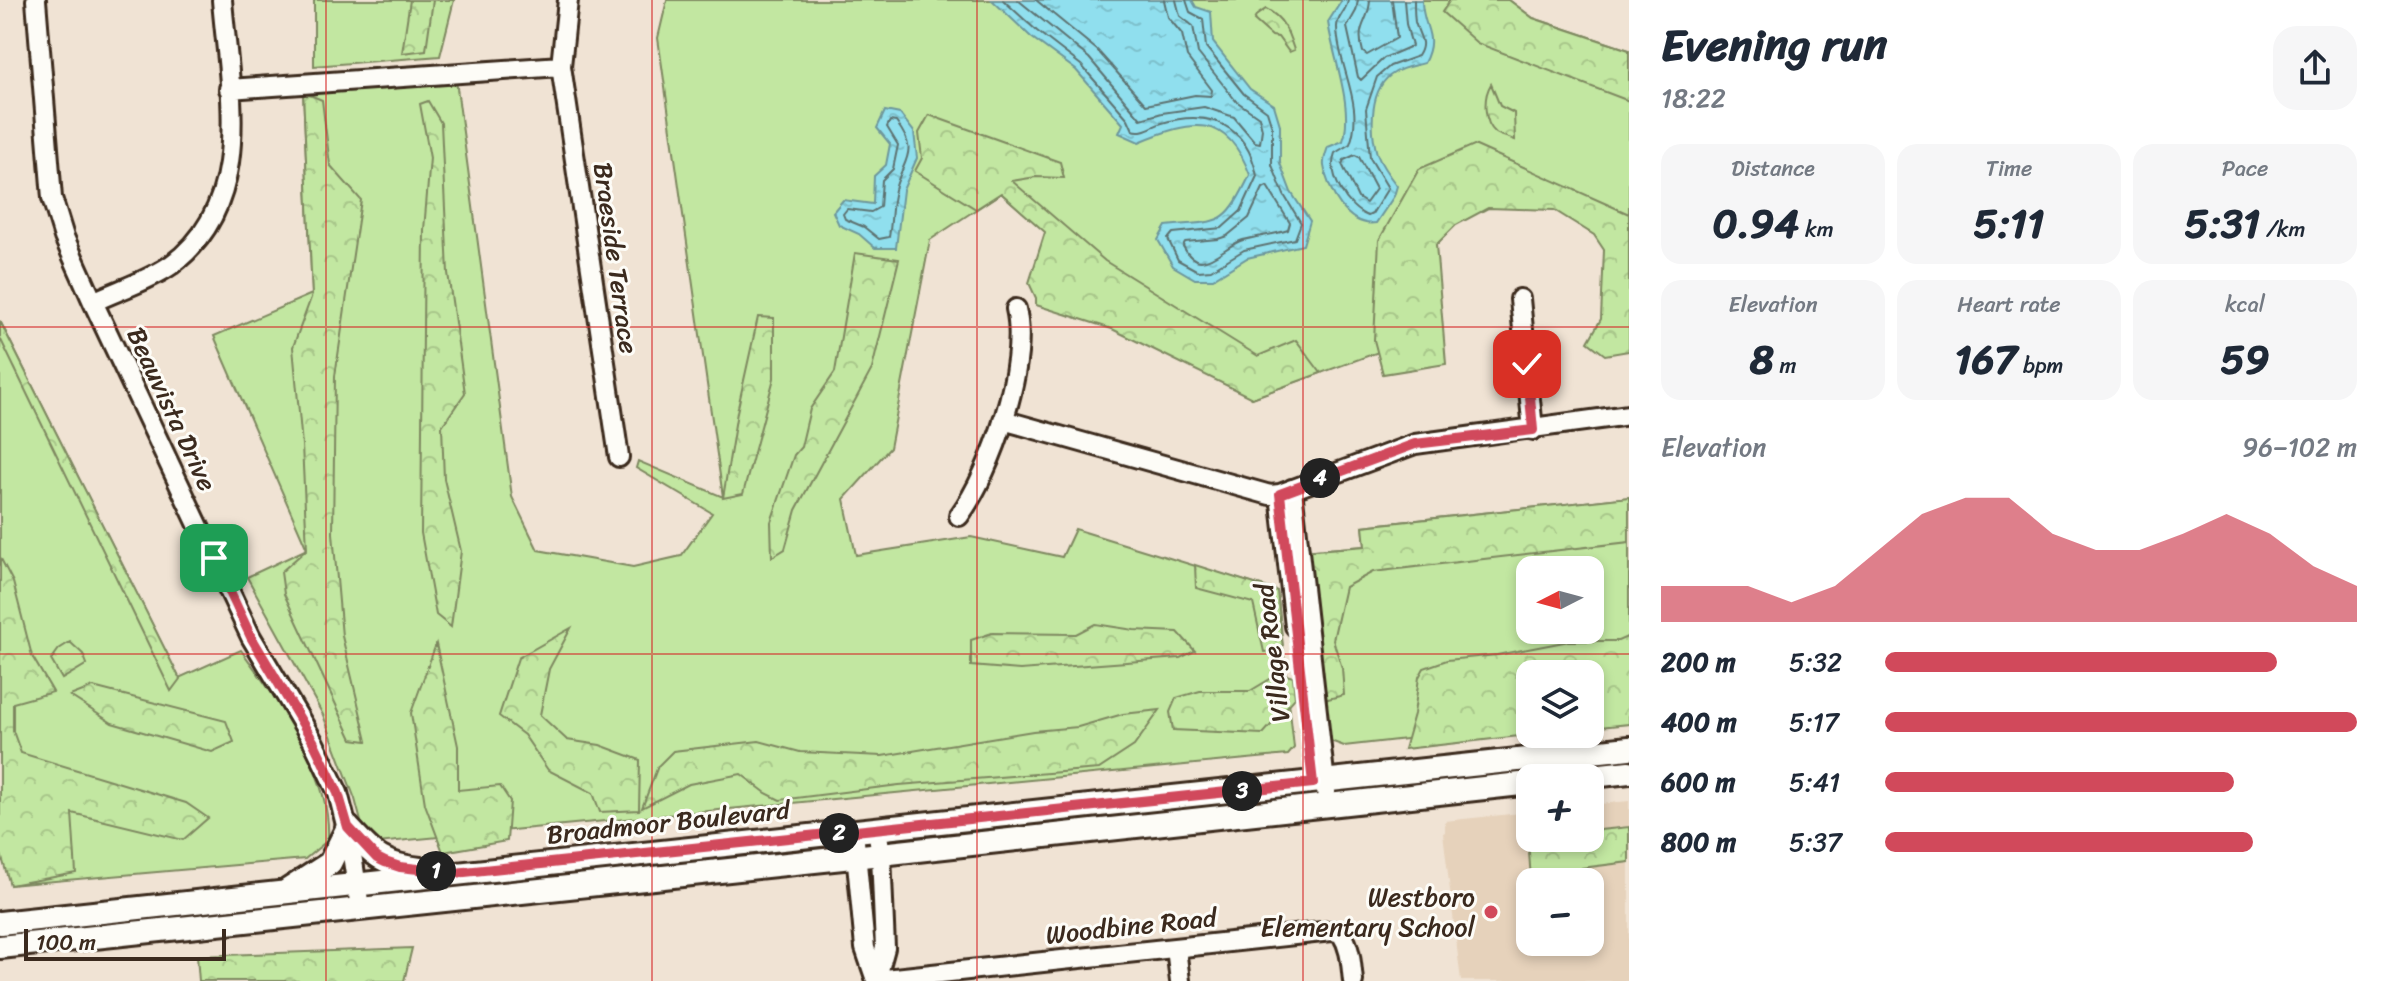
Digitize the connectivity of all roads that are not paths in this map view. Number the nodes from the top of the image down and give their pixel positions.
1 (36, 0) edge
2 (222, 0) edge
3 (568, 0) edge
4 (561, 66) junction
5 (229, 89) junction
6 (1520, 299) dead end
7 (93, 302) junction
8 (1016, 309) dead end
9 (1629, 415) edge
10 (1003, 420) junction
11 (1533, 430) junction
12 (619, 457) dead end
13 (1286, 491) junction
14 (959, 516) dead end
15 (1629, 748) edge
16 (1629, 772) edge
17 (1604, 775) edge
18 (1319, 782) junction
19 (1516, 785) edge
20 (1322, 806) junction
21 (348, 827) junction
22 (877, 829) junction
23 (854, 831) junction
24 (881, 854) junction
25 (857, 856) junction
26 (455, 873) junction
27 (358, 884) junction
28 (284, 893) junction
29 (360, 908) junction
30 (0, 923) edge
31 (0, 947) edge
32 (1176, 948) junction
33 (876, 980) edge
34 (1180, 981) edge
35 (1353, 981) edge

1 - 7 street, Beauvista Drive
2 - 5 street
3 - 4 street, Braeside Terrace
4 - 5 street
4 - 12 street, Braeside Terrace
5 - 7 street
6 - 11 street
7 - 21 street, Beauvista Drive
8 - 10 street
9 - 11 street
10 - 13 street
10 - 14 street
11 - 13 street
13 - 18 street, Village Road
15 - 18 main road, Broadmoor Boulevard
16 - 17 main road
18 - 20 street, Village Road
18 - 22 main road, Broadmoor Boulevard
19 - 20 main road, Broadmoor Boulevard
20 - 24 main road, Broadmoor Boulevard
21 - 26 main road
21 - 27 street, Beauvista Drive
21 - 28 main road
22 - 23 main road, Broadmoor Boulevard
22 - 24 street
23 - 25 street
23 - 26 main road, Broadmoor Boulevard
24 - 25 main road, Broadmoor Boulevard
24 - 33 street
25 - 29 main road, Broadmoor Boulevard
25 - 33 street
26 - 27 main road, Broadmoor Boulevard
27 - 28 main road, Broadmoor Boulevard
27 - 29 street, Beauvista Drive
28 - 30 main road, Broadmoor Boulevard
29 - 31 main road, Broadmoor Boulevard
32 - 33 street, Woodbine Road
32 - 34 street
32 - 35 street, Woodbine Road

